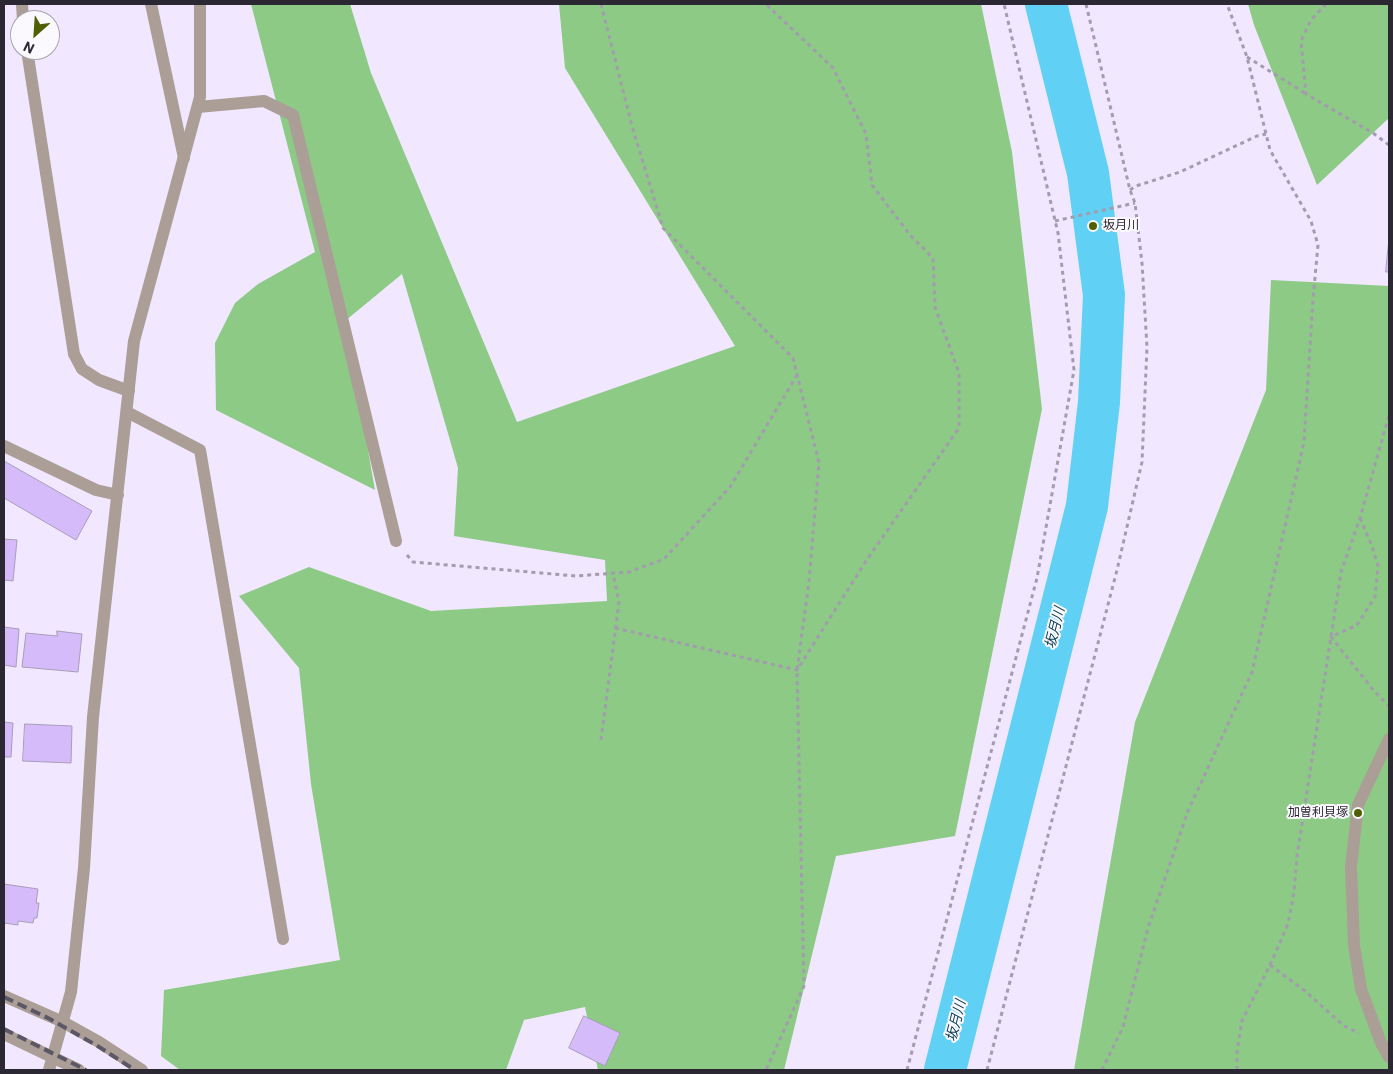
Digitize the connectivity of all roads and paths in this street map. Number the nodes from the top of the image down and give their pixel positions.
1 (151, 4) edge
2 (200, 4) edge
3 (601, 4) edge
4 (765, 4) edge
5 (1004, 4) edge
6 (1086, 4) edge
7 (1227, 4) edge
8 (1326, 4) edge
9 (1247, 57) junction
10 (29, 60) edge
11 (1306, 94) junction
12 (198, 107) junction
13 (1266, 134) junction
14 (1389, 145) edge
15 (184, 158) junction
16 (1130, 190) junction
17 (1135, 204) junction
18 (1055, 221) junction
19 (797, 375) junction
20 (129, 391) junction
21 (127, 412) junction
22 (1389, 415) edge
23 (4, 446) edge
24 (118, 495) junction
25 (1360, 518) junction
26 (396, 541) joint
27 (613, 573) junction
28 (615, 628) junction
29 (1331, 637) junction
30 (797, 670) junction
31 (1389, 706) edge
32 (1389, 738) edge
33 (601, 740) dead end
34 (283, 939) dead end
35 (1270, 965) junction
36 (4, 996) edge
37 (63, 1022) junction
38 (4, 1034) edge
39 (1381, 1043) junction
40 (1389, 1057) edge
41 (53, 1058) junction
42 (50, 1070) edge
43 (79, 1070) edge
44 (142, 1070) edge
45 (766, 1070) edge
46 (906, 1070) edge
47 (987, 1070) edge
48 (1102, 1070) edge
49 (1237, 1070) edge

1 - 15 street
2 - 12 street
3 - 19 path
4 - 30 path
5 - 18 path
6 - 16 path
7 - 9 path
8 - 11 path
9 - 11 path
9 - 13 path
10 - 20 street
11 - 14 path
12 - 15 street
12 - 26 street
13 - 16 path
13 - 48 path
15 - 20 street
16 - 17 path
17 - 18 path
17 - 47 path
18 - 46 path
19 - 27 path
19 - 30 path
20 - 21 street
21 - 24 street
21 - 34 street
22 - 25 path
23 - 24 street
24 - 37 street
25 - 29 path
25 - 29 path
26 - 27 path
27 - 28 path
28 - 30 path
28 - 33 path
29 - 31 path
29 - 35 path
30 - 45 path
32 - 39 street
35 - 39 path
35 - 49 path
36 - 37 street
37 - 41 street
37 - 44 street
38 - 41 street
39 - 40 street
41 - 42 street
41 - 43 street

